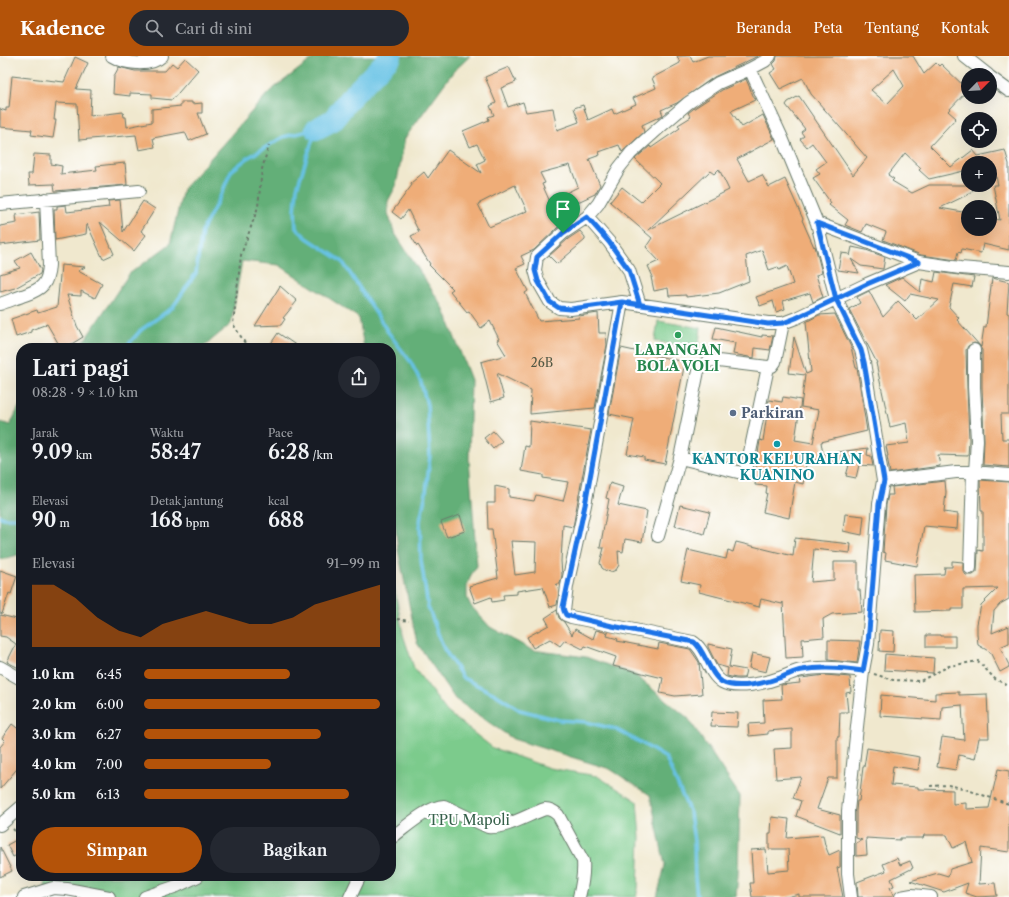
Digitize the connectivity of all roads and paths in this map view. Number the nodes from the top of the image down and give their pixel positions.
1 (112, 56) edge
2 (162, 56) edge
3 (770, 56) edge
4 (964, 56) edge
5 (979, 68) edge
6 (750, 69) junction
7 (997, 82) edge
8 (1009, 91) edge
9 (269, 145) dead end
10 (139, 191) dead end
11 (46, 199) junction
12 (0, 204) edge
13 (587, 217) junction
14 (817, 223) junction
15 (919, 262) junction
16 (1009, 272) edge
17 (836, 299) junction
18 (622, 302) junction
19 (0, 304) edge
20 (640, 305) junction
21 (783, 323) junction
22 (246, 343) edge
23 (974, 350) dead end
24 (768, 368) junction
25 (680, 458) junction
26 (974, 472) junction
27 (1009, 475) edge
28 (884, 481) junction
29 (658, 536) dead end
30 (970, 568) dead end
31 (396, 619) edge
32 (410, 621) dead end
33 (0, 668) edge
34 (863, 671) junction
35 (16, 676) edge
36 (1009, 686) edge
37 (930, 786) dead end
38 (1009, 804) edge
39 (16, 811) edge
40 (0, 825) edge
41 (396, 834) edge
42 (188, 881) edge
43 (358, 881) edge
44 (24, 897) edge
45 (110, 897) edge
46 (145, 897) edge
47 (350, 897) edge
48 (579, 897) edge
49 (851, 897) edge
50 (902, 897) edge
51 (931, 897) edge

1 - 2 street
3 - 6 street
4 - 5 street
6 - 13 street
6 - 14 street
7 - 8 street
9 - 22 path
10 - 11 street
11 - 12 street
11 - 19 street
13 - 18 street
13 - 20 street
14 - 15 street
14 - 17 street
15 - 16 street
15 - 17 street
17 - 21 street
17 - 28 street
18 - 20 street
18 - 34 street
20 - 21 street
21 - 24 street
23 - 26 street
24 - 25 street
24 - 25 street
25 - 29 street
26 - 27 street
26 - 28 street
26 - 30 street
28 - 34 street
31 - 32 path
33 - 35 street
34 - 36 path
34 - 49 street
37 - 38 path
39 - 40 street
41 - 48 street
42 - 46 street
43 - 47 street
44 - 45 street
50 - 51 street

